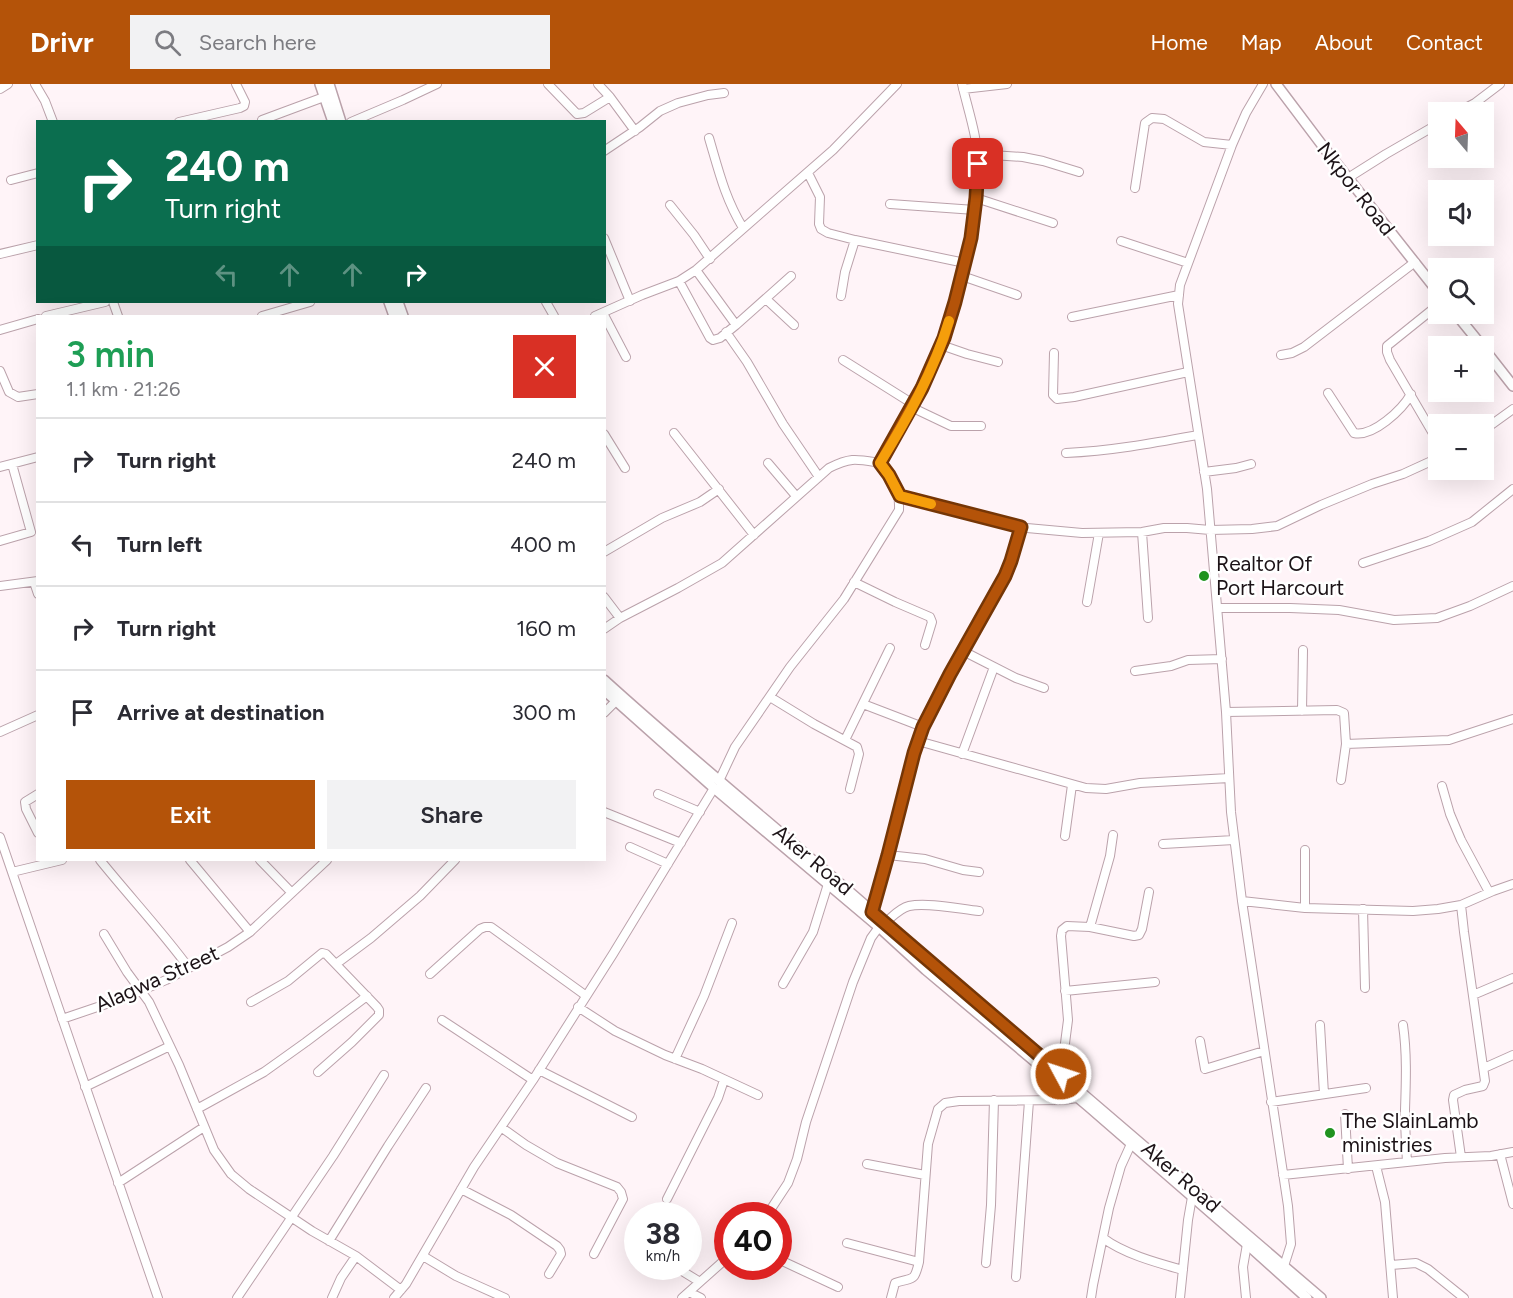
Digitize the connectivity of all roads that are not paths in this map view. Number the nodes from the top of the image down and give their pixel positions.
1 (8, 84) edge
2 (35, 84) edge
3 (236, 84) edge
4 (320, 84) edge
5 (329, 84) edge
6 (437, 84) edge
7 (548, 84) edge
8 (598, 84) edge
9 (897, 84) edge
10 (1007, 84) edge
11 (1263, 84) edge
12 (1276, 84) edge
13 (1500, 84) edge
14 (963, 87) edge
15 (0, 89) edge
16 (724, 93) dead end
17 (324, 97) junction
18 (610, 97) junction
19 (1476, 102) edge
20 (51, 120) edge
21 (188, 120) edge
22 (262, 120) dead end
23 (332, 120) edge
24 (340, 120) edge
25 (356, 120) edge
26 (1428, 130) edge
27 (635, 131) junction
28 (709, 138) dead end
29 (1232, 145) junction
30 (606, 150) edge
31 (977, 154) junction
32 (1079, 172) dead end
33 (808, 173) junction
34 (36, 174) edge
35 (1348, 178) junction
36 (11, 180) dead end
37 (1135, 189) dead end
38 (976, 198) junction
39 (890, 204) dead end
40 (670, 205) dead end
41 (975, 210) junction
42 (1053, 224) dead end
43 (743, 228) junction
44 (855, 240) junction
45 (1121, 240) dead end
46 (606, 243) edge
47 (36, 245) edge
48 (0, 254) edge
49 (710, 259) junction
50 (1414, 262) junction
51 (965, 263) junction
52 (1188, 263) junction
53 (696, 270) junction
54 (791, 276) dead end
55 (962, 276) junction
56 (679, 280) junction
57 (1428, 280) edge
58 (1017, 295) dead end
59 (1179, 295) junction
60 (841, 296) dead end
61 (766, 299) junction
62 (630, 301) junction
63 (101, 303) edge
64 (307, 303) edge
65 (1428, 313) edge
66 (50, 315) edge
67 (265, 315) edge
68 (599, 315) edge
69 (1072, 317) dead end
70 (36, 320) edge
71 (1464, 324) edge
72 (735, 325) junction
73 (794, 325) dead end
74 (606, 326) edge
75 (0, 330) edge
76 (726, 332) junction
77 (1473, 336) edge
78 (941, 345) junction
79 (1054, 353) dead end
80 (1281, 355) dead end
81 (626, 357) dead end
82 (843, 360) dead end
83 (998, 362) dead end
84 (1494, 362) edge
85 (0, 371) edge
86 (1188, 372) junction
87 (1513, 386) edge
88 (1328, 393) dead end
89 (36, 394) edge
90 (1411, 394) junction
91 (912, 406) junction
92 (1513, 409) edge
93 (1494, 423) edge
94 (1428, 424) edge
95 (981, 426) dead end
96 (674, 434) dead end
97 (1198, 435) junction
98 (606, 437) edge
99 (1066, 453) dead end
100 (36, 458) edge
101 (768, 463) dead end
102 (880, 463) junction
103 (1428, 463) edge
104 (12, 464) junction
105 (1251, 464) dead end
106 (0, 467) edge
107 (625, 468) dead end
108 (1204, 472) junction
109 (819, 477) junction
110 (719, 489) junction
111 (1513, 489) edge
112 (796, 496) junction
113 (900, 496) junction
114 (1021, 527) junction
115 (1210, 530) junction
116 (34, 531) edge
117 (1142, 532) junction
118 (1099, 533) junction
119 (754, 535) junction
120 (0, 541) edge
121 (606, 551) edge
122 (1363, 563) dead end
123 (36, 581) edge
124 (855, 582) junction
125 (0, 586) edge
126 (1513, 586) edge
127 (606, 600) edge
128 (1087, 602) dead end
129 (1218, 608) junction
130 (620, 618) junction
131 (1148, 618) dead end
132 (606, 628) edge
133 (925, 645) dead end
134 (890, 648) dead end
135 (1303, 650) dead end
136 (963, 651) junction
137 (1222, 659) junction
138 (994, 667) junction
139 (1135, 671) dead end
140 (606, 682) edge
141 (1044, 688) dead end
142 (606, 692) edge
143 (770, 697) junction
144 (616, 701) junction
145 (863, 704) junction
146 (606, 711) edge
147 (1302, 711) junction
148 (1226, 712) junction
149 (36, 716) edge
150 (1513, 719) edge
151 (923, 727) junction
152 (0, 732) edge
153 (845, 740) junction
154 (918, 741) junction
155 (1346, 744) junction
156 (962, 754) junction
157 (1229, 778) junction
158 (1341, 780) dead end
159 (717, 784) junction
160 (1072, 785) junction
161 (1442, 786) dead end
162 (850, 789) dead end
163 (658, 794) dead end
164 (36, 795) edge
165 (700, 812) junction
166 (606, 813) edge
167 (36, 829) edge
168 (1113, 835) dead end
169 (1065, 836) dead end
170 (0, 837) edge
171 (1234, 840) junction
172 (681, 843) junction
173 (1163, 844) dead end
174 (630, 847) dead end
175 (1305, 850) dead end
176 (888, 855) junction
177 (52, 861) edge
178 (101, 861) edge
179 (191, 861) edge
180 (261, 861) edge
181 (326, 861) edge
182 (454, 861) edge
183 (668, 864) junction
184 (12, 872) junction
185 (979, 873) dead end
186 (828, 884) junction
187 (1513, 884) edge
188 (291, 892) junction
189 (1149, 892) dead end
190 (1489, 892) junction
191 (1242, 902) junction
192 (1461, 905) junction
193 (1305, 908) junction
194 (1363, 909) junction
195 (980, 911) dead end
196 (872, 912) junction
197 (732, 923) dead end
198 (882, 924) junction
199 (1090, 927) junction
200 (250, 932) junction
201 (104, 934) dead end
202 (915, 955) junction
203 (336, 964) junction
204 (189, 968) junction
205 (430, 974) dead end
206 (1513, 978) edge
207 (1155, 982) dead end
208 (783, 984) dead end
209 (1365, 988) dead end
210 (141, 990) junction
211 (1065, 991) junction
212 (585, 995) junction
213 (1473, 995) junction
214 (367, 996) junction
215 (250, 1002) dead end
216 (578, 1007) junction
217 (62, 1019) junction
218 (442, 1020) dead end
219 (1320, 1025) dead end
220 (1403, 1025) dead end
221 (1200, 1041) dead end
222 (170, 1046) junction
223 (1264, 1052) junction
224 (1513, 1055) edge
225 (675, 1059) junction
226 (1484, 1068) junction
227 (539, 1070) junction
228 (318, 1072) dead end
229 (1061, 1074) junction
230 (384, 1075) dead end
231 (533, 1080) junction
232 (724, 1080) junction
233 (86, 1087) junction
234 (426, 1088) dead end
235 (1366, 1088) dead end
236 (1324, 1094) junction
237 (758, 1095) dead end
238 (1077, 1098) junction
239 (994, 1100) junction
240 (1029, 1101) junction
241 (1271, 1102) junction
242 (197, 1109) junction
243 (1344, 1114) dead end
244 (632, 1118) dead end
245 (204, 1126) junction
246 (502, 1128) junction
247 (1131, 1144) junction
248 (1513, 1152) edge
249 (1500, 1154) junction
250 (1461, 1157) junction
251 (1407, 1162) junction
252 (867, 1164) dead end
253 (1376, 1166) junction
254 (1163, 1167) junction
255 (1348, 1168) junction
256 (925, 1175) junction
257 (1283, 1175) junction
258 (118, 1183) junction
259 (461, 1189) junction
260 (1192, 1197) junction
261 (667, 1198) dead end
262 (776, 1202) edge
263 (1513, 1204) edge
264 (292, 1217) junction
265 (1103, 1238) junction
266 (330, 1241) junction
267 (847, 1242) dead end
268 (1247, 1244) junction
269 (594, 1254) dead end
270 (356, 1256) junction
271 (423, 1256) junction
272 (919, 1262) junction
273 (986, 1263) dead end
274 (1391, 1265) junction
275 (792, 1266) edge
276 (1284, 1266) junction
277 (714, 1270) edge
278 (1183, 1270) junction
279 (549, 1274) dead end
280 (1016, 1278) dead end
281 (697, 1280) edge
282 (700, 1282) junction
283 (838, 1287) dead end
284 (401, 1290) junction
285 (686, 1295) edge
286 (158, 1298) edge
287 (237, 1298) edge
288 (332, 1298) edge
289 (394, 1298) edge
290 (504, 1298) edge
291 (701, 1298) edge
292 (891, 1298) edge
293 (1091, 1298) edge
294 (1180, 1298) edge
295 (1246, 1298) edge
296 (1307, 1298) edge
297 (1321, 1298) edge
298 (1394, 1298) edge
299 (1464, 1298) edge

1 - 15 street
2 - 20 street
3 - 21 street
4 - 17 street
5 - 24 street
6 - 25 street
7 - 18 street
8 - 18 street
9 - 33 street
10 - 14 street
11 - 29 street
12 - 35 street, Nkpor Road
13 - 19 street
14 - 31 street
16 - 27 street
17 - 22 street
17 - 23 street
18 - 27 street
26 - 35 street
27 - 30 street
28 - 43 street
29 - 37 street
29 - 52 street
31 - 32 street
31 - 38 street
33 - 43 street
33 - 44 street
34 - 36 street
35 - 50 street, Nkpor Road
38 - 41 street
38 - 42 street
39 - 41 street
40 - 49 street
41 - 51 street
43 - 49 street
44 - 51 street
44 - 60 street
45 - 52 street
46 - 62 street
47 - 48 street
49 - 53 street
50 - 57 street, Nkpor Road
50 - 80 street
51 - 55 street
52 - 59 street
53 - 56 street
53 - 72 street
54 - 61 street
55 - 58 street
55 - 78 street
56 - 62 street
56 - 76 street
59 - 69 street
59 - 86 street
61 - 72 street
61 - 73 street
62 - 68 street
63 - 66 street
64 - 67 street
65 - 90 street
70 - 75 street
71 - 77 street
72 - 76 street
74 - 81 street
76 - 109 street
78 - 83 street
78 - 91 street
79 - 86 street
82 - 91 street
84 - 87 street
85 - 89 street
86 - 97 street
88 - 90 street
90 - 94 street
91 - 95 street
91 - 102 street
92 - 93 street
96 - 110 street
97 - 99 street
97 - 108 street
98 - 107 street
100 - 104 street
101 - 112 street
102 - 109 street
102 - 113 street
103 - 115 street
104 - 106 street
104 - 116 street
105 - 108 street
108 - 115 street
109 - 112 street
110 - 119 street
110 - 121 street
111 - 122 street
112 - 119 street
113 - 114 street
113 - 124 street
114 - 118 street
114 - 136 street
115 - 117 street
115 - 129 street
116 - 120 street
117 - 118 street
117 - 131 street
118 - 128 street
119 - 130 street
123 - 125 street
124 - 133 street
124 - 143 street
126 - 129 street
127 - 130 street
129 - 137 street
130 - 132 street
134 - 145 street
135 - 147 street
136 - 138 street
136 - 151 street
137 - 139 street
137 - 148 street
138 - 141 street
138 - 156 street
140 - 159 street, Aker Road
142 - 144 street, Aker Road
143 - 153 street
143 - 159 street
144 - 146 street
144 - 159 street, Aker Road
145 - 151 street
145 - 153 street
147 - 148 street
147 - 155 street
148 - 157 street
149 - 152 street
150 - 155 street
151 - 154 street
153 - 162 street
154 - 156 street
154 - 176 street
155 - 158 street
156 - 160 street
157 - 160 street
157 - 171 street
159 - 165 street
159 - 186 street, Aker Road
159 - 196 street, Aker Road
160 - 169 street
161 - 190 street
163 - 165 street
164 - 167 street
165 - 172 street
166 - 172 street
168 - 199 street
170 - 184 street
171 - 173 street
171 - 191 street
172 - 183 street
174 - 183 street
175 - 193 street
176 - 185 street
176 - 196 street
177 - 184 street
178 - 204 street
179 - 200 street
180 - 188 street
181 - 188 street, Alagwa Street
182 - 203 street
183 - 212 street
184 - 217 street
186 - 198 street, Aker Road
186 - 208 street
187 - 190 street
188 - 200 street, Alagwa Street
189 - 199 street
190 - 192 street
191 - 193 street
191 - 223 street
192 - 194 street
192 - 213 street
193 - 194 street
194 - 209 street
195 - 198 street
196 - 198 street, Aker Road
197 - 225 street
198 - 202 street, Aker Road
198 - 262 street
199 - 211 street
200 - 204 street, Alagwa Street
201 - 210 street
202 - 229 street, Aker Road
202 - 238 street, Aker Road
203 - 214 street
203 - 215 street
204 - 210 street, Alagwa Street
205 - 212 street
206 - 213 street
207 - 211 street
210 - 217 street, Alagwa Street
210 - 222 street
211 - 229 street
212 - 216 street
213 - 226 street
214 - 228 street
214 - 242 street
216 - 225 street
216 - 227 street
217 - 233 street
218 - 231 street
219 - 236 street
220 - 251 street
221 - 223 street
222 - 233 street
222 - 242 street
223 - 241 street
224 - 226 street
225 - 232 street
226 - 250 street
227 - 231 street
227 - 244 street
229 - 254 street, Aker Road
230 - 264 street
231 - 246 street
232 - 237 street
232 - 261 street
233 - 258 street
234 - 266 street
235 - 236 street
236 - 241 street
238 - 240 street
238 - 247 street, Aker Road
239 - 240 street
239 - 256 street
239 - 273 street
240 - 280 street
241 - 257 street
242 - 245 street
243 - 255 street
245 - 258 street
245 - 264 street
246 - 259 street
246 - 269 street
247 - 254 street, Aker Road
247 - 265 street
248 - 249 street
249 - 250 street
249 - 263 street
250 - 251 street
251 - 253 street
252 - 256 street
253 - 255 street
253 - 274 street
254 - 260 street, Aker Road
254 - 276 street, Aker Road
255 - 257 street
256 - 272 street
257 - 276 street
258 - 286 street
259 - 271 street
259 - 279 street
260 - 268 street, Aker Road
260 - 278 street
264 - 266 street
264 - 287 street
265 - 278 street
265 - 293 street
266 - 270 street
267 - 272 street
268 - 295 street
268 - 296 street, Aker Road
270 - 284 street
270 - 288 street
271 - 284 street
271 - 290 street
272 - 292 street
274 - 298 street
274 - 299 street
275 - 283 street
276 - 297 street, Aker Road
277 - 282 street
278 - 294 street
281 - 282 street
282 - 285 street
284 - 289 street
285 - 291 street

